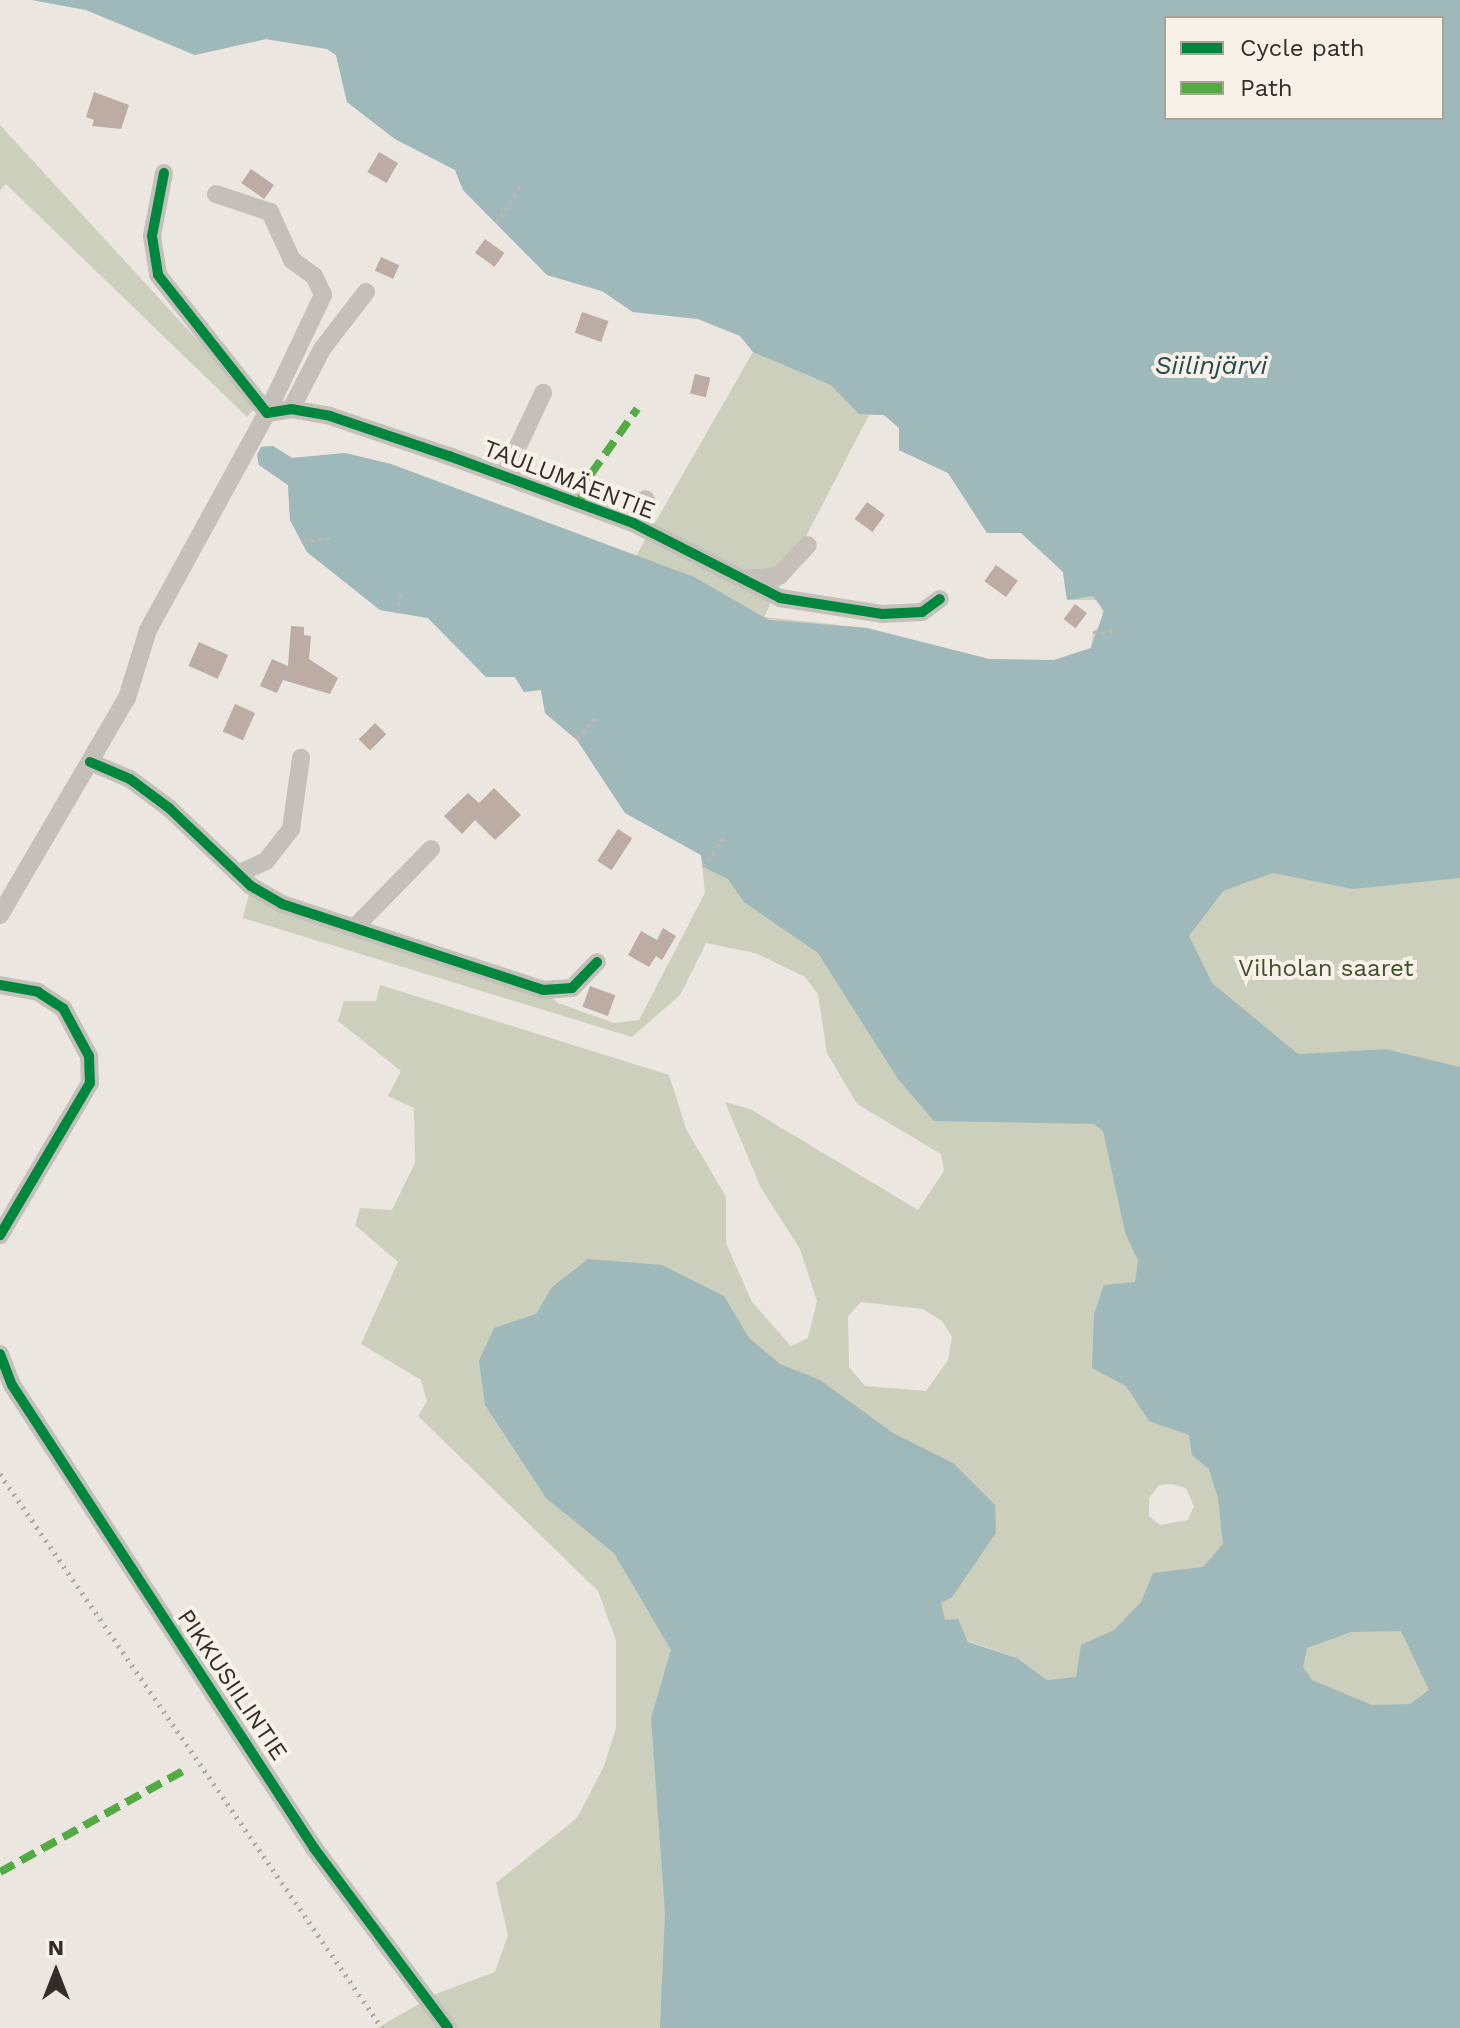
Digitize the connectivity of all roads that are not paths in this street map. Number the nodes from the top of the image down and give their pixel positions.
1 (164, 173) dead end
2 (216, 194) dead end
3 (366, 292) dead end
4 (543, 393) dead end
5 (291, 409) junction
6 (267, 413) junction
7 (504, 476) junction
8 (646, 499) dead end
9 (633, 523) junction
10 (808, 545) dead end
11 (746, 579) junction
12 (940, 599) dead end
13 (301, 758) dead end
14 (90, 762) junction
15 (431, 849) dead end
16 (238, 874) junction
17 (0, 915) edge
18 (355, 927) junction
19 (597, 962) dead end
20 (0, 985) edge
21 (0, 1235) edge
22 (0, 1354) edge
23 (448, 2028) edge

1 - 6 street
2 - 6 street
3 - 5 street
4 - 7 street
5 - 6 street, TAULUMÄENTIE
5 - 7 street, TAULUMÄENTIE
6 - 14 street
7 - 9 street, TAULUMÄENTIE
8 - 9 street
9 - 11 street, TAULUMÄENTIE
10 - 11 street
11 - 12 street, TAULUMÄENTIE
13 - 16 street
14 - 16 street
14 - 17 street
15 - 18 street
16 - 18 street
18 - 19 street
20 - 21 street
22 - 23 street, PIKKUSIILINTIE

